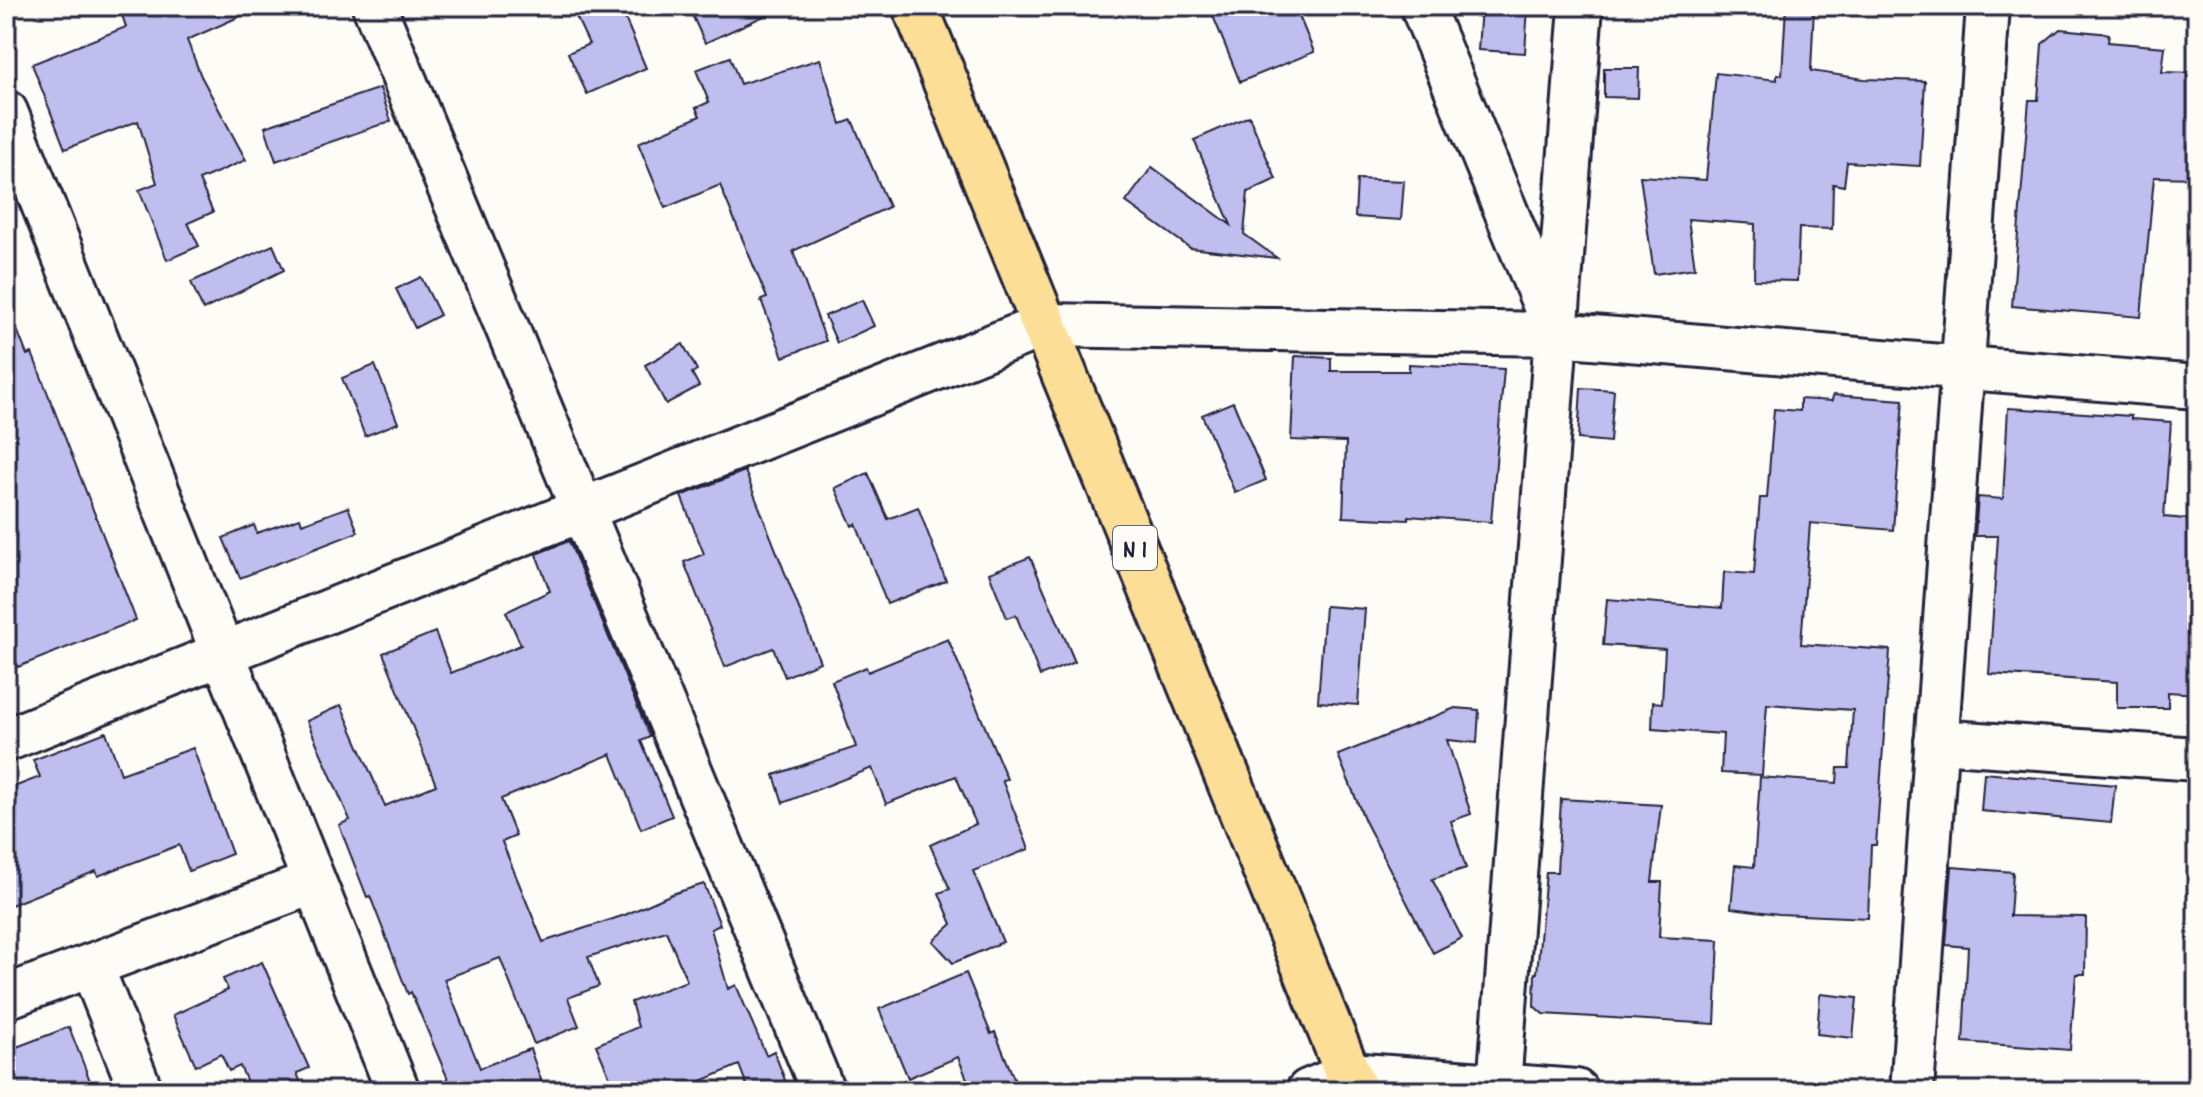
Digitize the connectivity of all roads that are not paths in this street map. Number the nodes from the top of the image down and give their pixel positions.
1 (374, 6) edge
2 (915, 6) edge
3 (1422, 6) edge
4 (1581, 6) edge
5 (1988, 6) edge
6 (6, 112) edge
7 (1045, 325) junction
8 (1556, 334) junction
9 (1962, 368) junction
10 (2197, 387) edge
11 (582, 510) junction
12 (222, 653) junction
13 (6, 740) edge
14 (1936, 741) junction
15 (2197, 759) edge
16 (314, 882) junction
17 (91, 965) junction
18 (6, 997) edge
19 (1352, 1083) edge
20 (1499, 1086) junction
21 (141, 1091) edge
22 (398, 1091) edge
23 (823, 1091) edge
24 (1308, 1091) edge
25 (1576, 1091) edge
26 (1912, 1091) edge

1 - 11 street
2 - 7 highway, N 1
3 - 8 street
4 - 8 street
5 - 9 street
6 - 12 street
7 - 8 street
7 - 11 street
7 - 19 highway, N 1
8 - 9 street
8 - 20 street
9 - 10 street
9 - 14 street
11 - 12 street
11 - 23 street
12 - 13 street
12 - 16 street
14 - 15 street
14 - 26 street
16 - 17 street
16 - 22 street
17 - 18 street
17 - 21 street
19 - 20 street
19 - 24 street
20 - 25 street

